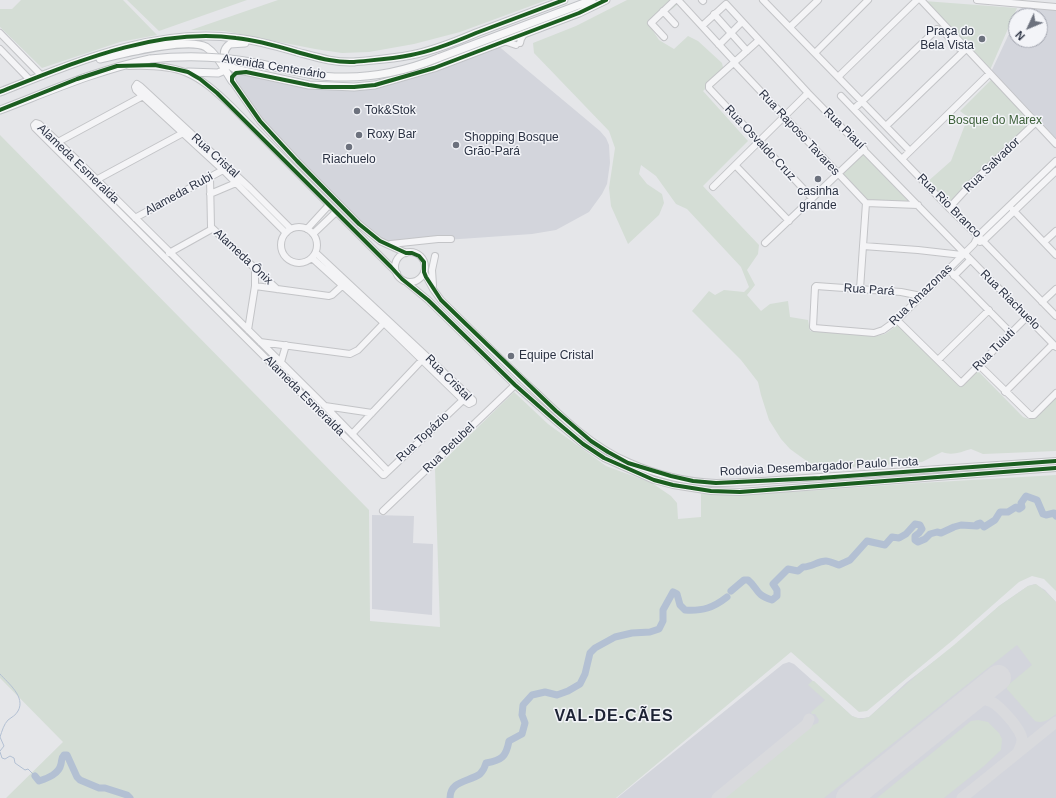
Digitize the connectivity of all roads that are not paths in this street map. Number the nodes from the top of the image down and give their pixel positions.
1 (564, 0) edge
2 (592, 0) edge
3 (606, 0) edge
4 (674, 0) edge
5 (678, 0) edge
6 (818, 0) edge
7 (868, 0) edge
8 (917, 0) edge
9 (921, 0) edge
10 (977, 0) edge
11 (990, 0) edge
12 (766, 1) edge
13 (1025, 2) edge
14 (1056, 7) edge
15 (663, 11) junction
16 (714, 14) junction
17 (742, 22) junction
18 (676, 24) dead end
19 (702, 26) junction
20 (790, 27) junction
21 (0, 33) edge
22 (731, 33) junction
23 (524, 34) junction
24 (664, 37) dead end
25 (759, 40) junction
26 (504, 41) junction
27 (270, 44) junction
28 (719, 45) junction
29 (0, 49) edge
30 (964, 50) junction
31 (747, 51) junction
32 (814, 53) junction
33 (29, 62) junction
34 (734, 63) junction
35 (76, 64) junction
36 (117, 66) junction
37 (20, 70) junction
38 (225, 70) junction
39 (188, 72) junction
40 (246, 72) junction
41 (989, 74) junction
42 (42, 76) junction
43 (838, 77) junction
44 (30, 80) junction
45 (232, 81) junction
46 (0, 92) edge
47 (808, 93) junction
48 (143, 96) junction
49 (841, 96) dead end
50 (862, 102) junction
51 (854, 109) junction
52 (0, 110) edge
53 (163, 111) junction
54 (784, 117) junction
55 (1035, 123) junction
56 (886, 126) junction
57 (183, 133) junction
58 (58, 142) junction
59 (758, 142) junction
60 (1056, 144) edge
61 (202, 148) junction
62 (864, 148) junction
63 (910, 151) junction
64 (903, 158) junction
65 (1056, 161) edge
66 (74, 162) junction
67 (736, 166) junction
68 (223, 170) junction
69 (1056, 171) edge
70 (838, 174) junction
71 (210, 178) junction
72 (96, 180) junction
73 (236, 182) junction
74 (308, 184) junction
75 (321, 186) junction
76 (713, 187) dead end
77 (248, 190) junction
78 (210, 194) junction
79 (812, 198) junction
80 (112, 200) junction
81 (866, 203) junction
82 (329, 204) junction
83 (918, 205) junction
84 (1009, 206) junction
85 (949, 208) junction
86 (336, 212) junction
87 (1015, 212) junction
88 (135, 218) junction
89 (789, 221) junction
90 (212, 229) junction
91 (291, 229) junction
92 (306, 229) junction
93 (1056, 231) edge
94 (286, 233) junction
95 (313, 234) junction
96 (149, 237) junction
97 (451, 239) dead end
98 (981, 239) junction
99 (1044, 242) junction
100 (765, 243) dead end
101 (389, 245) junction
102 (863, 246) junction
103 (169, 253) junction
104 (406, 253) junction
105 (963, 254) junction
106 (314, 255) junction
107 (1056, 255) edge
108 (436, 256) dead end
109 (970, 260) junction
110 (255, 269) junction
111 (948, 269) junction
112 (184, 272) junction
113 (424, 272) junction
114 (397, 273) junction
115 (954, 276) junction
116 (405, 281) junction
117 (343, 285) junction
118 (255, 286) junction
119 (277, 289) junction
120 (433, 289) junction
121 (860, 289) junction
122 (1056, 289) edge
123 (921, 296) junction
124 (365, 302) junction
125 (1042, 302) junction
126 (989, 310) junction
127 (1056, 316) edge
128 (1027, 317) junction
129 (897, 320) junction
130 (384, 323) junction
131 (241, 324) junction
132 (814, 328) joint
133 (237, 329) junction
134 (248, 330) junction
135 (1011, 333) junction
136 (260, 342) junction
137 (286, 345) junction
138 (1054, 345) edge
139 (422, 360) junction
140 (938, 360) junction
141 (284, 365) junction
142 (979, 365) junction
143 (281, 373) junction
144 (444, 377) junction
145 (515, 384) junction
146 (1005, 392) junction
147 (1056, 393) edge
148 (463, 400) junction
149 (326, 406) junction
150 (372, 413) junction
151 (346, 428) junction
152 (342, 434) junction
153 (352, 434) junction
154 (1056, 461) edge
155 (1056, 468) edge
156 (386, 473) junction
157 (383, 511) dead end

1 - 27 main road, Avenida Centenário
2 - 36 main road, Avenida Centenário, bridge
3 - 23 main road
4 - 15 street
5 - 19 street, Rua Raposo Tavares
6 - 20 street
7 - 32 street
8 - 43 street
9 - 30 street
10 - 11 street
11 - 13 street
12 - 20 street
13 - 14 street
15 - 18 street
15 - 24 street
16 - 17 street, Rua Piauí
16 - 19 street
16 - 22 street
17 - 22 street
17 - 25 street, Rua Piauí
19 - 28 street, Rua Raposo Tavares
20 - 32 street
21 - 33 street
22 - 28 street
22 - 31 street
23 - 26 main road
23 - 26 street
25 - 31 street
25 - 47 street, Rua Piauí
26 - 40 main road
27 - 35 main road, Avenida Centenário
27 - 40 main road
28 - 34 street, Rua Raposo Tavares
29 - 37 street
30 - 41 street
30 - 50 street
30 - 56 street
31 - 34 street
32 - 43 street
33 - 37 street
33 - 42 street
34 - 54 street, Rua Raposo Tavares
34 - 59 street, Rua Osvaldo Cruz
35 - 38 main road, Avenida Centenário
35 - 42 main road, Avenida Centenário
36 - 39 street
36 - 52 main road, Avenida Centenário
37 - 44 street
38 - 39 main road
38 - 45 main road
39 - 74 street
40 - 45 main road
41 - 55 street
41 - 63 street
42 - 44 main road, Avenida Centenário
43 - 50 street
44 - 46 main road, Avenida Centenário
45 - 75 street
47 - 54 street
47 - 62 street, Rua Piauí
48 - 53 street, Rua Cristal
48 - 53 street, Rua Cristal
48 - 58 street
49 - 51 street, Rua Rio Branco
50 - 51 street
50 - 56 street
51 - 64 street, Rua Rio Branco
53 - 57 street, Rua Cristal
53 - 61 street, Rua Cristal
54 - 59 street
54 - 70 street, Rua Raposo Tavares
55 - 60 street
55 - 85 street, Rua Salvador
56 - 63 street
57 - 61 street, Rua Cristal
57 - 72 street
58 - 66 street, Alameda Esmeralda
58 - 66 street, Alameda Esmeralda
59 - 67 street
59 - 79 street, Rua Osvaldo Cruz
61 - 68 street, Rua Cristal
61 - 77 street, Rua Cristal
62 - 70 street
62 - 83 street, Rua Piauí
63 - 64 street
64 - 85 street, Rua Rio Branco
65 - 84 street
66 - 72 street, Alameda Esmeralda
66 - 80 street, Alameda Esmeralda
67 - 76 street
67 - 89 street
68 - 71 street, Alameda Rubi
68 - 73 street, Rua Cristal
69 - 87 street
70 - 79 street
70 - 81 street, Rua Raposo Tavares
71 - 78 street, Alameda Ônix
71 - 88 street, Alameda Rubi
72 - 80 street, Alameda Esmeralda
73 - 77 street, Rua Cristal
73 - 78 street
74 - 75 street
74 - 82 street
75 - 101 street
77 - 91 street, Rua Cristal
77 - 94 street, Rua Cristal
78 - 90 street, Alameda Ônix
79 - 89 street
80 - 88 street, Alameda Esmeralda
80 - 96 street, Alameda Esmeralda
81 - 83 street
81 - 102 street
82 - 86 street
82 - 92 street
83 - 105 street, Rua Piauí
84 - 87 street
84 - 98 street
85 - 98 street, Rua Rio Branco
86 - 95 street
86 - 114 street
87 - 98 street
87 - 99 street
88 - 96 street, Alameda Esmeralda
89 - 100 street
90 - 103 street
90 - 110 street, Alameda Ônix
91 - 92 street
91 - 94 street
92 - 95 street
93 - 99 street
94 - 106 street
95 - 106 street
96 - 103 street, Alameda Esmeralda
96 - 112 street, Alameda Esmeralda
97 - 101 street
98 - 105 street, Rua Amazonas
98 - 125 street, Rua Rio Branco
99 - 107 street
101 - 104 street
102 - 105 street
102 - 121 street
103 - 112 street, Alameda Esmeralda
104 - 113 street
104 - 114 street
105 - 109 street, Rua Riachuelo
105 - 111 street, Rua Amazonas
106 - 117 street, Rua Cristal
106 - 124 street, Rua Cristal
108 - 120 street
109 - 115 street
109 - 128 street, Rua Riachuelo
110 - 118 street
110 - 119 street, Alameda Ônix
111 - 115 street
111 - 123 street, Rua Amazonas
112 - 131 street, Alameda Esmeralda
112 - 133 street, Alameda Esmeralda
113 - 116 street
113 - 120 street, Rodovia Desembargador Paulo Frota
114 - 116 street
115 - 126 street
116 - 145 street, Rodovia Desembargador Paulo Frota
117 - 119 street, Alameda Ônix
117 - 124 street, Rua Cristal
118 - 119 street, Alameda Ônix
118 - 134 street
120 - 154 street, Rodovia Desembargador Paulo Frota
121 - 123 street, Rua Pará
121 - 132 street, Rua Pará
122 - 125 street
123 - 129 street, Rua Amazonas
124 - 130 street, Rua Cristal
124 - 144 street, Rua Cristal
125 - 127 street, Rua Rio Branco
126 - 135 street
126 - 140 street
128 - 135 street, Rua Tuiuti
128 - 138 street, Rua Riachuelo
129 - 132 street, Rua Amazonas
129 - 140 street
130 - 137 street
130 - 139 street, Rua Cristal
131 - 133 street
131 - 134 street, Alameda Esmeralda
133 - 143 street, Alameda Esmeralda
134 - 136 street, Alameda Esmeralda
135 - 142 street, Rua Tuiuti
136 - 137 street
136 - 141 street, Alameda Esmeralda
137 - 141 street
138 - 146 street
139 - 144 street, Rua Cristal
139 - 150 street
140 - 142 street, Rua Tuiuti
141 - 143 street
141 - 149 street, Alameda Esmeralda
142 - 146 street
143 - 152 street, Alameda Esmeralda
144 - 148 street, Rua Cristal
144 - 148 street, Rua Cristal
145 - 155 street, Rodovia Desembargador Paulo Frota
145 - 157 street, Rua Betubel
146 - 147 street
148 - 156 street, Rua Topázio
149 - 150 street
149 - 151 street, Alameda Esmeralda
150 - 153 street
151 - 152 street
151 - 153 street, Alameda Esmeralda
152 - 156 street, Alameda Esmeralda
153 - 156 street, Alameda Esmeralda

